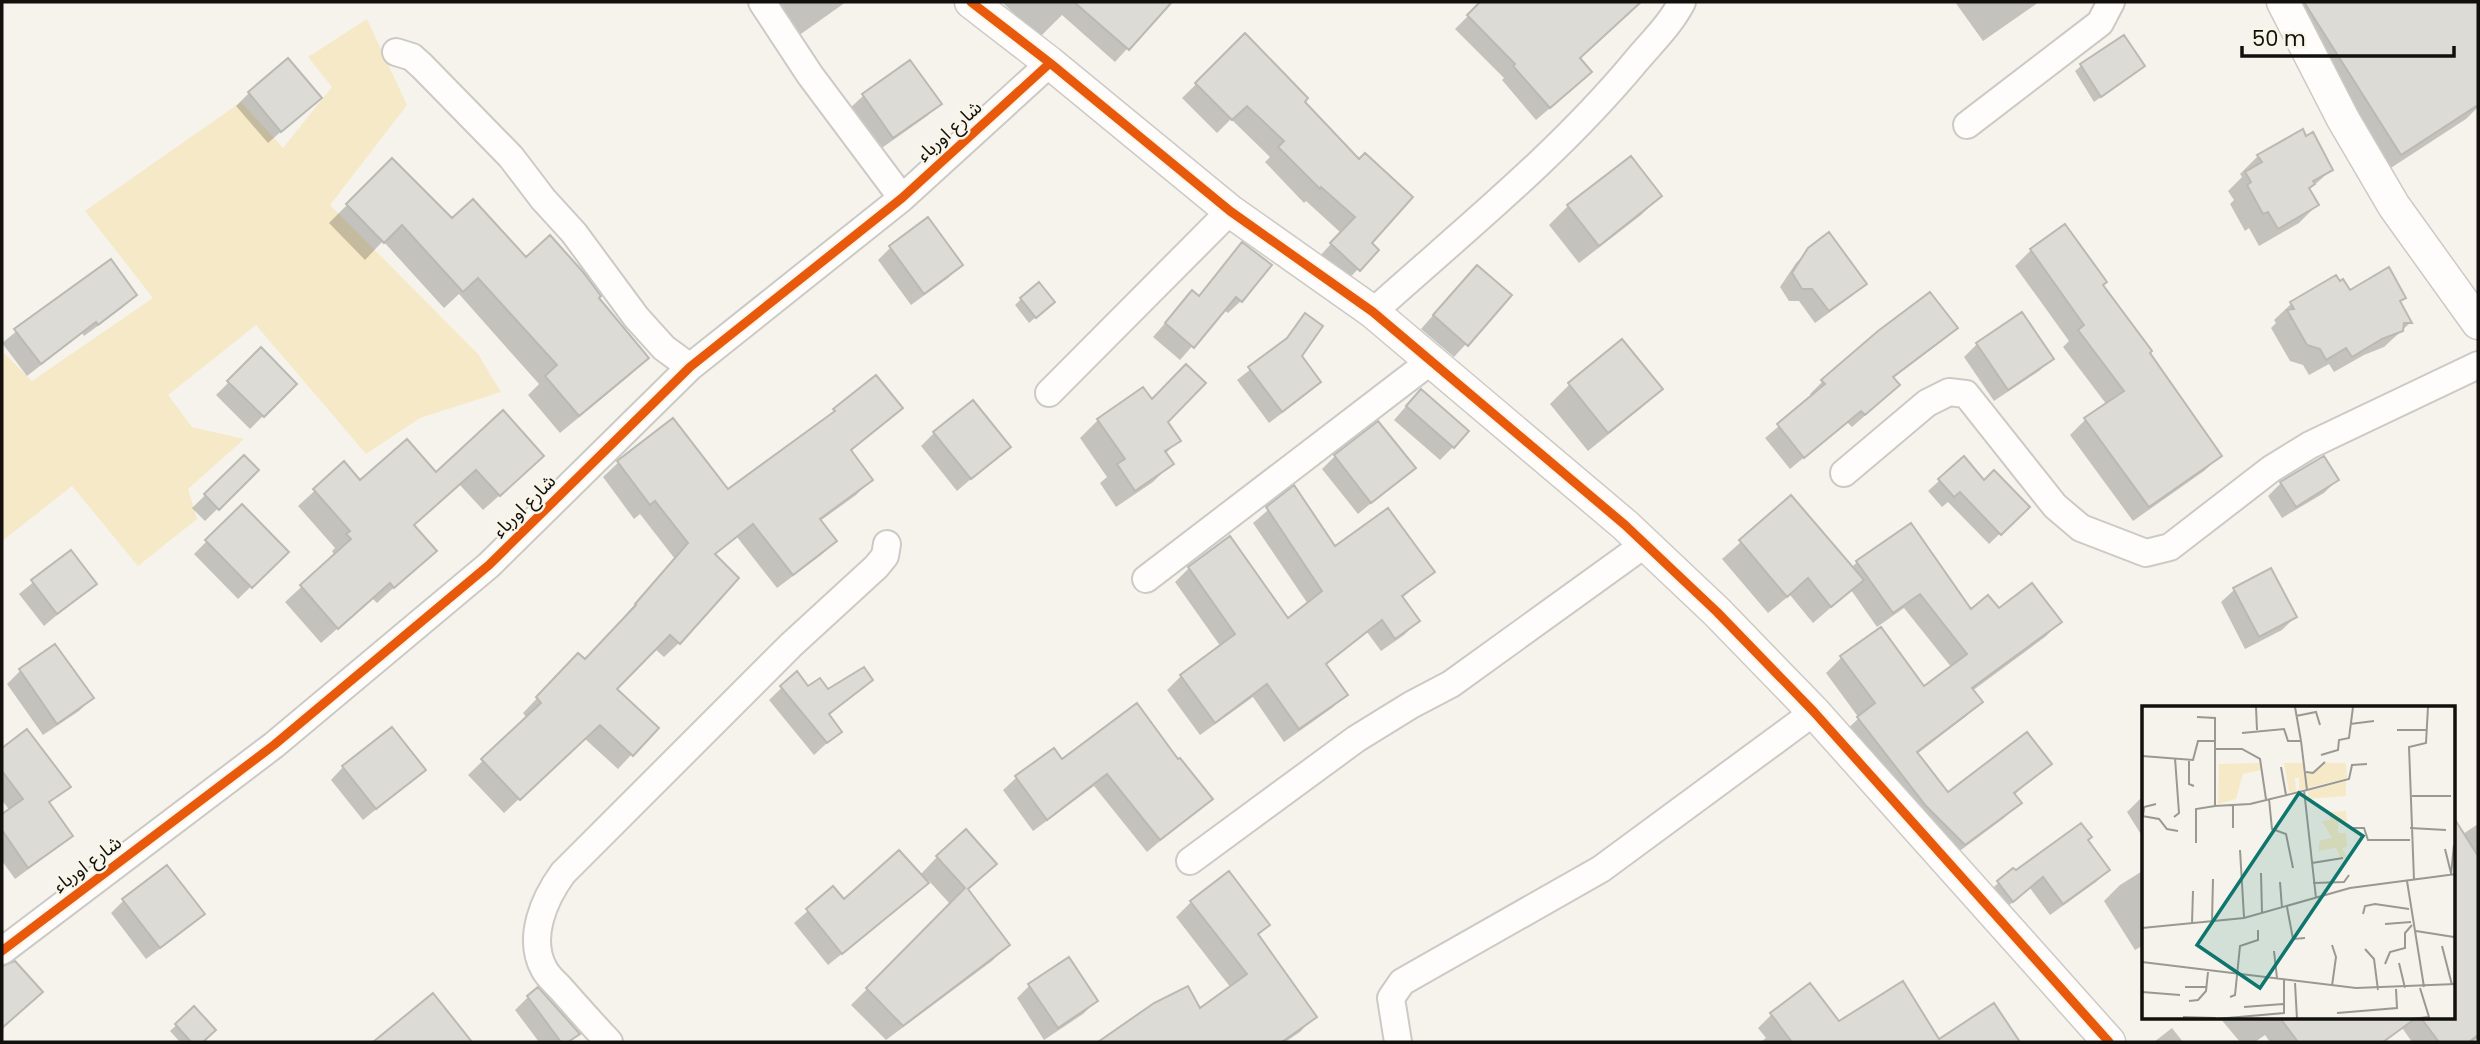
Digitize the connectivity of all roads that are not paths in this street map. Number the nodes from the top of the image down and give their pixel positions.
1 (762, 2) edge
2 (971, 2) edge
3 (1682, 2) edge
4 (2111, 2) edge
5 (2283, 2) edge
6 (396, 52) dead end
7 (1050, 63) junction
8 (1967, 125) dead end
9 (902, 198) junction
10 (1230, 211) junction
11 (1373, 312) junction
12 (2478, 323) edge
13 (1432, 360) junction
14 (2478, 365) edge
15 (690, 368) junction
16 (1049, 393) dead end
17 (1844, 473) dead end
18 (887, 544) dead end
19 (1645, 544) junction
20 (1146, 579) dead end
21 (1814, 712) junction
22 (1190, 861) dead end
23 (2, 951) edge
24 (609, 1042) edge
25 (1398, 1042) edge
26 (2106, 1042) edge

1 - 9 street
2 - 7 street
3 - 11 street
4 - 8 street
5 - 12 street
6 - 15 street
7 - 9 street, شارع اورباء
7 - 10 street
9 - 15 street, شارع اورباء
10 - 11 street
10 - 16 street
11 - 13 street
13 - 19 street
13 - 20 street
14 - 17 street
15 - 23 street, شارع اورباء
18 - 24 street
19 - 21 street
19 - 22 street
21 - 25 street
21 - 26 street

